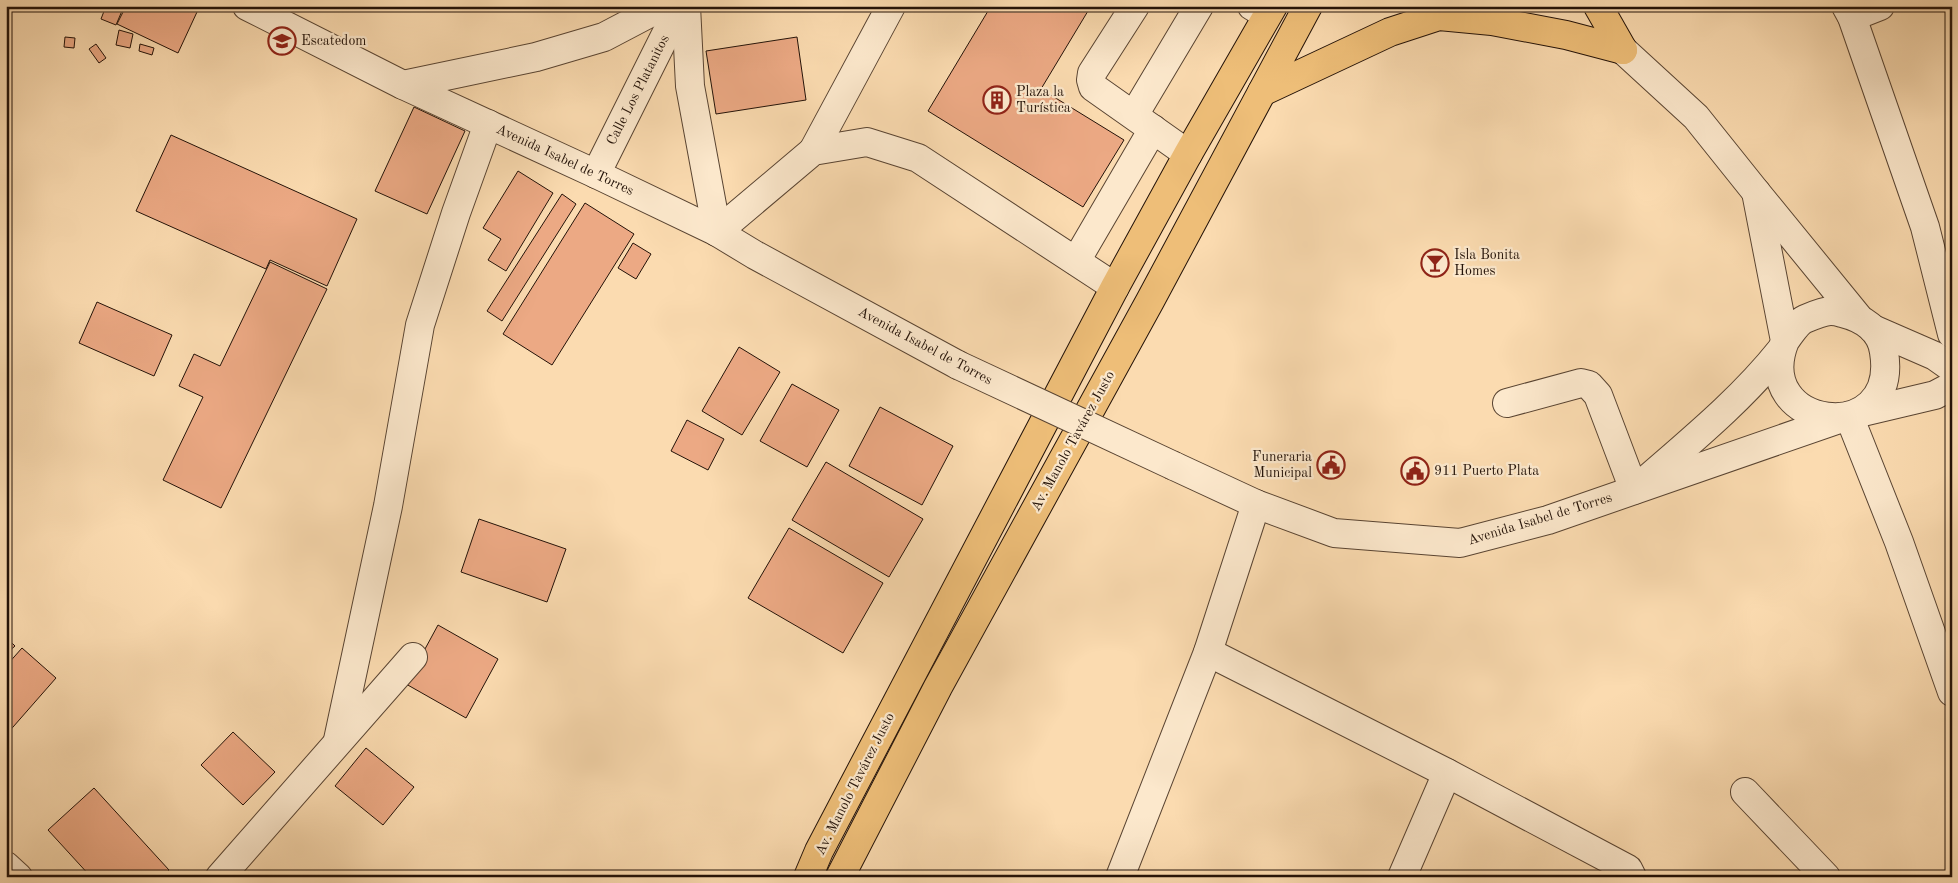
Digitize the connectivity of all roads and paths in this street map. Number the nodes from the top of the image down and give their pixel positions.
1 (247, 6) edge
2 (663, 6) edge
3 (680, 6) edge
4 (686, 6) edge
5 (891, 6) edge
6 (1135, 6) edge
7 (1199, 6) edge
8 (1308, 6) edge
9 (1598, 6) edge
10 (1880, 6) edge
11 (1264, 9) edge
12 (1849, 12) edge
13 (1623, 50) junction
14 (404, 86) junction
15 (1262, 92) junction
16 (1143, 122) junction
17 (488, 124) junction
18 (813, 151) junction
19 (1188, 154) junction
20 (596, 174) junction
21 (1756, 192) junction
22 (717, 232) junction
23 (1076, 261) junction
24 (1115, 287) junction
25 (1866, 323) junction
26 (1952, 334) edge
27 (1783, 346) junction
28 (1952, 368) edge
29 (1952, 386) edge
30 (1508, 403) dead end
31 (1849, 416) junction
32 (1634, 490) junction
33 (1256, 504) junction
34 (1208, 652) junction
35 (413, 657) dead end
36 (1952, 692) edge
37 (338, 740) junction
38 (1447, 773) junction
39 (1745, 792) dead end
40 (6, 866) edge
41 (18, 877) edge
42 (220, 877) edge
43 (808, 877) edge
44 (840, 877) edge
45 (1120, 877) edge
46 (1402, 877) edge
47 (1632, 877) edge
48 (1826, 877) edge

1 - 14 street, Avenida Isabel de Torres
2 - 14 street
3 - 20 street, Calle Los Platanitos
4 - 22 street
5 - 18 street
6 - 16 street
7 - 16 street
8 - 15 main road, Av. Manolo Tavárez Justo
9 - 13 main road
10 - 12 street
11 - 19 main road, Av. Manolo Tavárez Justo
12 - 26 street
13 - 15 main road
13 - 21 street
14 - 17 street, Avenida Isabel de Torres
15 - 44 main road, Av. Manolo Tavárez Justo
16 - 19 street
16 - 23 street
17 - 20 street, Avenida Isabel de Torres
17 - 37 street
18 - 22 street
18 - 23 street
19 - 24 main road, Av. Manolo Tavárez Justo
20 - 22 street, Avenida Isabel de Torres
21 - 25 street
21 - 27 street
22 - 33 street, Avenida Isabel de Torres, bridge
23 - 24 street
24 - 43 main road, Av. Manolo Tavárez Justo
25 - 27 street
25 - 28 street
25 - 31 street
27 - 31 street
27 - 32 street, Avenida Isabel de Torres
29 - 31 street, Avenida Isabel de Torres
30 - 32 street
31 - 32 street, Avenida Isabel de Torres
31 - 36 street
32 - 33 street, Avenida Isabel de Torres
33 - 34 street
34 - 38 street
34 - 45 street
35 - 37 street
37 - 42 street
38 - 46 street
38 - 47 street
39 - 48 street
40 - 41 street

